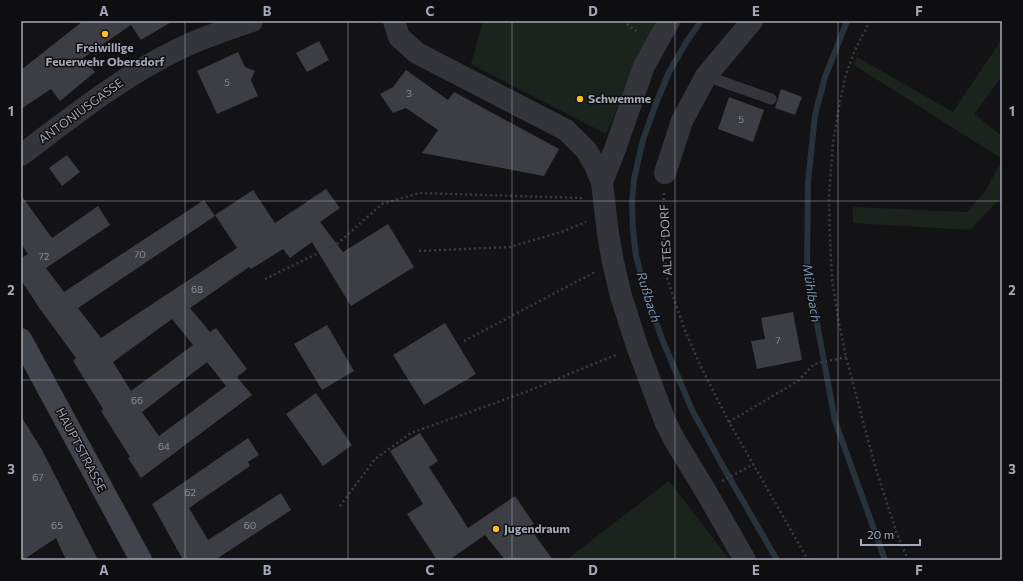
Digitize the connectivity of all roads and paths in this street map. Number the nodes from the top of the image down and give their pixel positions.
1 (252, 21) edge
2 (394, 21) edge
3 (669, 21) edge
4 (752, 21) edge
5 (870, 21) edge
6 (706, 76) junction
7 (771, 99) dead end
8 (21, 155) edge
9 (665, 173) joint
10 (603, 197) junction
11 (420, 251) dead end
12 (613, 262) junction
13 (265, 279) dead end
14 (21, 339) edge
15 (464, 341) dead end
16 (637, 346) junction
17 (846, 356) junction
18 (730, 422) junction
19 (754, 464) junction
20 (716, 484) dead end
21 (340, 506) dead end
22 (141, 560) edge
23 (745, 560) edge
24 (808, 560) edge
25 (908, 560) edge

1 - 8 street, ANTONIUSGASSE
2 - 10 street
3 - 10 street
4 - 6 street
5 - 17 path
6 - 7 lane
6 - 9 street
9 - 18 path, ALTES DORF
10 - 11 path
10 - 12 street
10 - 13 path
12 - 15 path
12 - 16 street
14 - 22 main road, HAUPTSTRASSE
16 - 21 path
16 - 23 street
17 - 18 path
17 - 25 path
18 - 19 path, ALTES DORF
19 - 20 path
19 - 24 path, ALTES DORF

